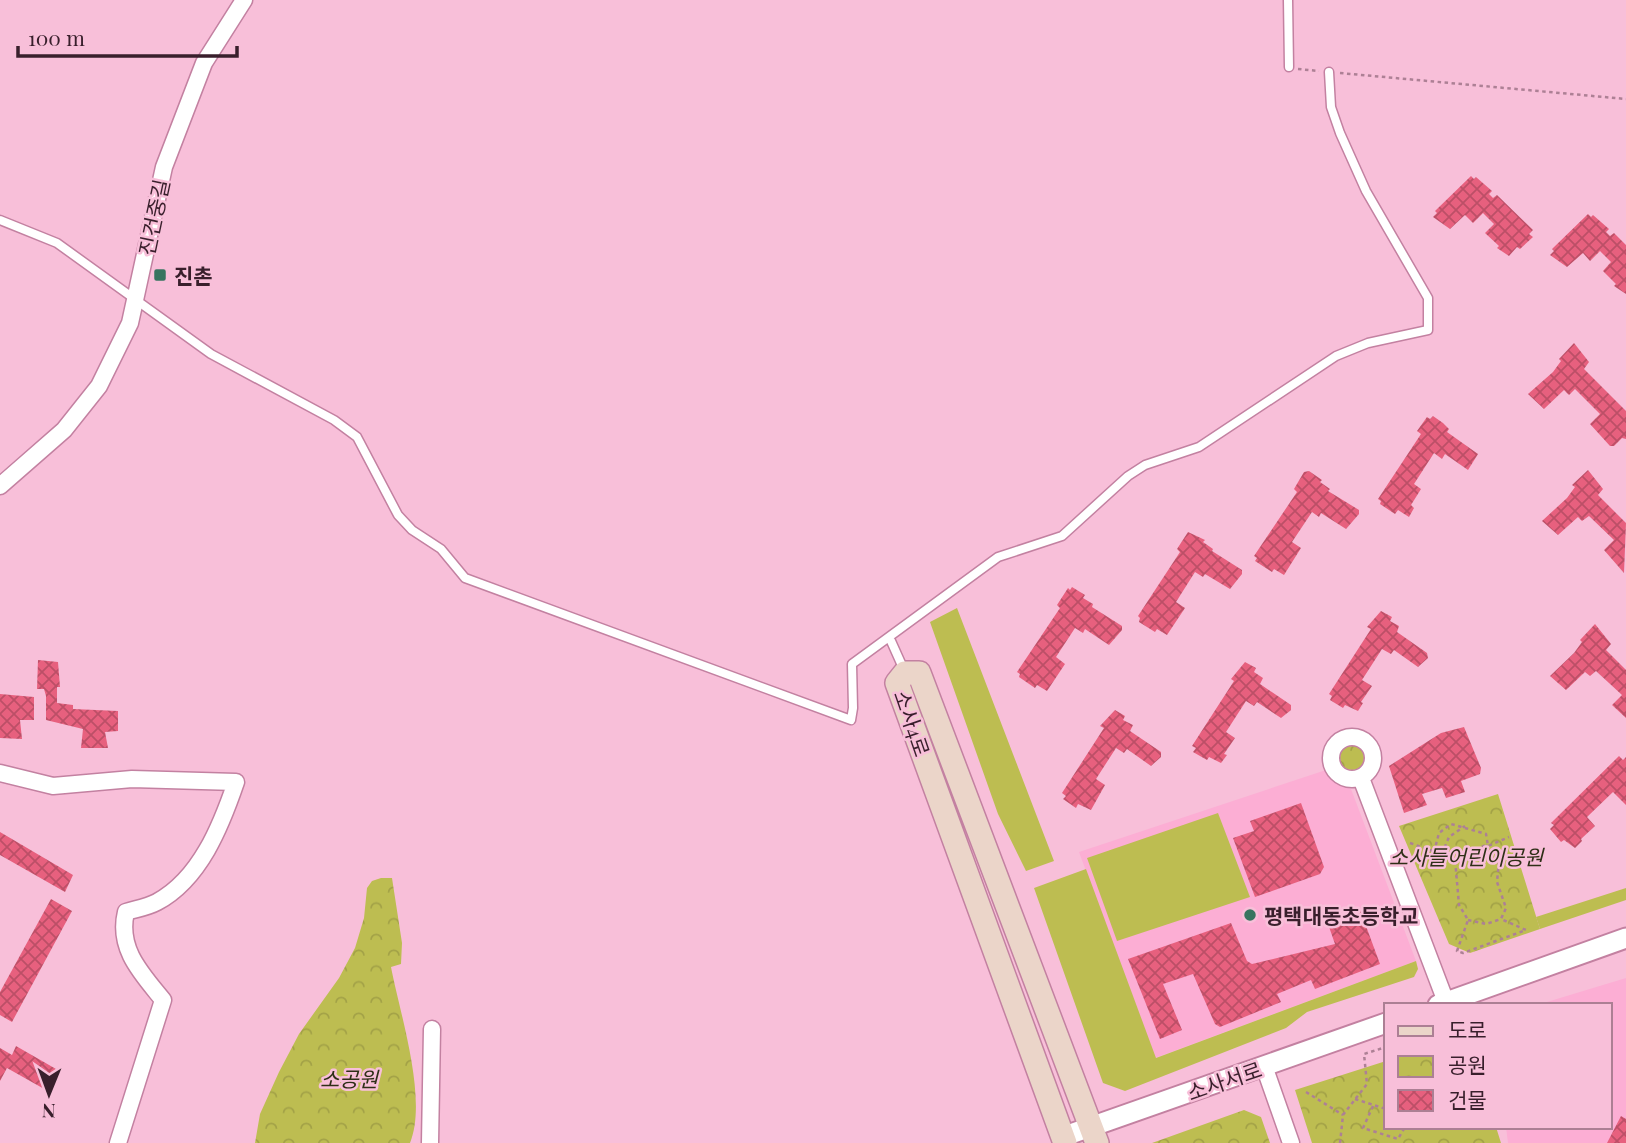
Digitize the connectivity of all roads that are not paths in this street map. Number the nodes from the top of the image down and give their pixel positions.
1 (1288, 0) edge
2 (243, 1) edge
3 (1289, 67) road end
4 (1329, 72) road end
5 (0, 220) edge
6 (135, 301) junction
7 (0, 486) edge
8 (891, 641) dead end
9 (905, 673) junction
10 (0, 773) edge
11 (1360, 778) dead end
12 (1626, 938) edge
13 (1442, 1003) edge
14 (1384, 1024) edge
15 (432, 1028) dead end
16 (1264, 1066) junction
17 (1094, 1135) edge
18 (1063, 1140) edge
19 (118, 1143) edge
20 (430, 1143) edge
21 (1291, 1143) edge

1 - 3 lane
2 - 6 street, 진건중길
4 - 6 lane
5 - 6 lane
6 - 7 street, 진건중길
8 - 9 lane
9 - 17 main road, 소사4로
9 - 18 main road, 소사4로
10 - 19 street
11 - 13 street
12 - 13 street
14 - 16 street, 소사서로
15 - 20 street
16 - 17 street, 소사서로
16 - 21 street
17 - 18 street, 소사서로

